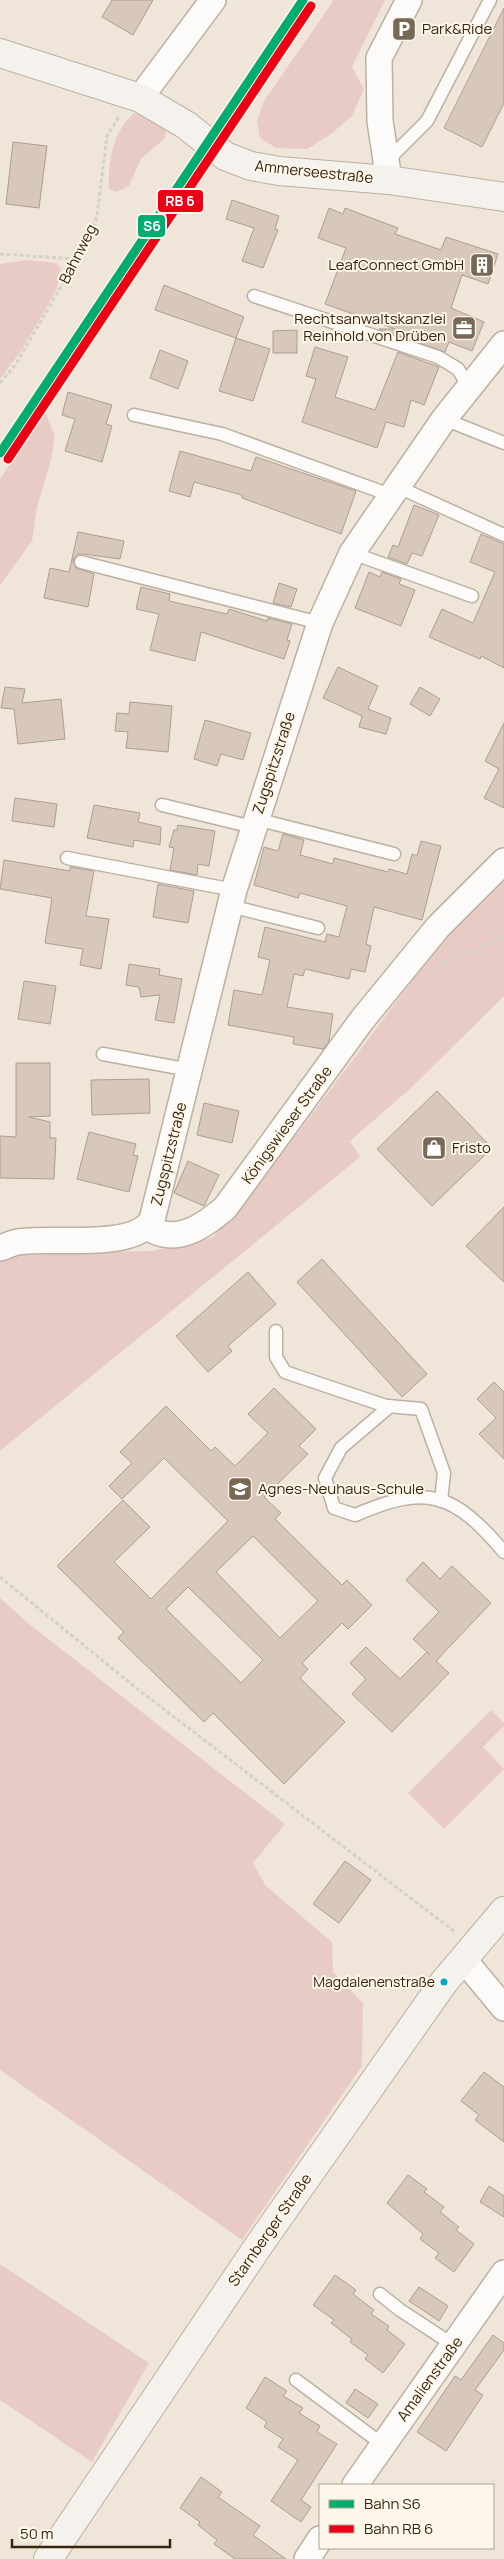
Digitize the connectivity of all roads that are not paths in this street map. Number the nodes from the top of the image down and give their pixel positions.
1 (409, 0) edge
2 (490, 0) edge
3 (210, 1) edge
4 (0, 53) edge
5 (131, 105) junction
6 (387, 171) junction
7 (504, 198) edge
8 (254, 296) dead end
9 (504, 344) edge
10 (469, 387) junction
11 (134, 415) dead end
12 (444, 418) junction
13 (504, 443) edge
14 (395, 491) junction
15 (504, 535) edge
16 (352, 553) junction
17 (81, 562) dead end
18 (472, 596) dead end
19 (320, 623) junction
20 (162, 805) dead end
21 (255, 823) junction
22 (394, 854) dead end
23 (66, 858) dead end
24 (504, 861) edge
25 (232, 898) junction
26 (318, 928) dead end
27 (103, 1054) dead end
28 (190, 1070) junction
29 (147, 1228) junction
30 (0, 1248) edge
31 (276, 1331) dead end
32 (388, 1406) junction
33 (441, 1501) junction
34 (504, 1552) edge
35 (504, 1911) edge
36 (469, 1953) junction
37 (504, 2008) edge
38 (504, 2273) edge
39 (380, 2294) dead end
40 (455, 2346) junction
41 (296, 2380) dead end
42 (382, 2444) junction
43 (356, 2484) edge
44 (319, 2540) edge
45 (48, 2559) edge
46 (307, 2559) edge

1 - 6 street
2 - 6 lane
3 - 5 street
4 - 5 main road, Ammerseestraße
5 - 6 main road, Ammerseestraße
6 - 7 main road, Ammerseestraße
8 - 10 lane
9 - 10 street, Zugspitzstraße
10 - 12 street, Zugspitzstraße
11 - 14 lane
12 - 13 lane
12 - 14 street, Zugspitzstraße
14 - 15 lane
14 - 16 street, Zugspitzstraße
16 - 18 lane
16 - 19 street, Zugspitzstraße
17 - 19 lane
19 - 21 street, Zugspitzstraße
20 - 21 lane
21 - 22 lane
21 - 25 street, Zugspitzstraße
23 - 25 lane
24 - 29 street, Königswieser Straße
25 - 26 lane
25 - 28 street, Zugspitzstraße
27 - 28 lane
28 - 29 street, Zugspitzstraße
29 - 30 street
31 - 32 lane
32 - 33 lane
32 - 33 lane
33 - 34 lane
35 - 36 main road, Starnberger Straße
36 - 37 street
36 - 45 main road, Starnberger Straße
38 - 40 street, Amalienstraße
39 - 40 lane
40 - 42 street, Amalienstraße
41 - 42 lane
42 - 43 street, Amalienstraße
44 - 46 street

